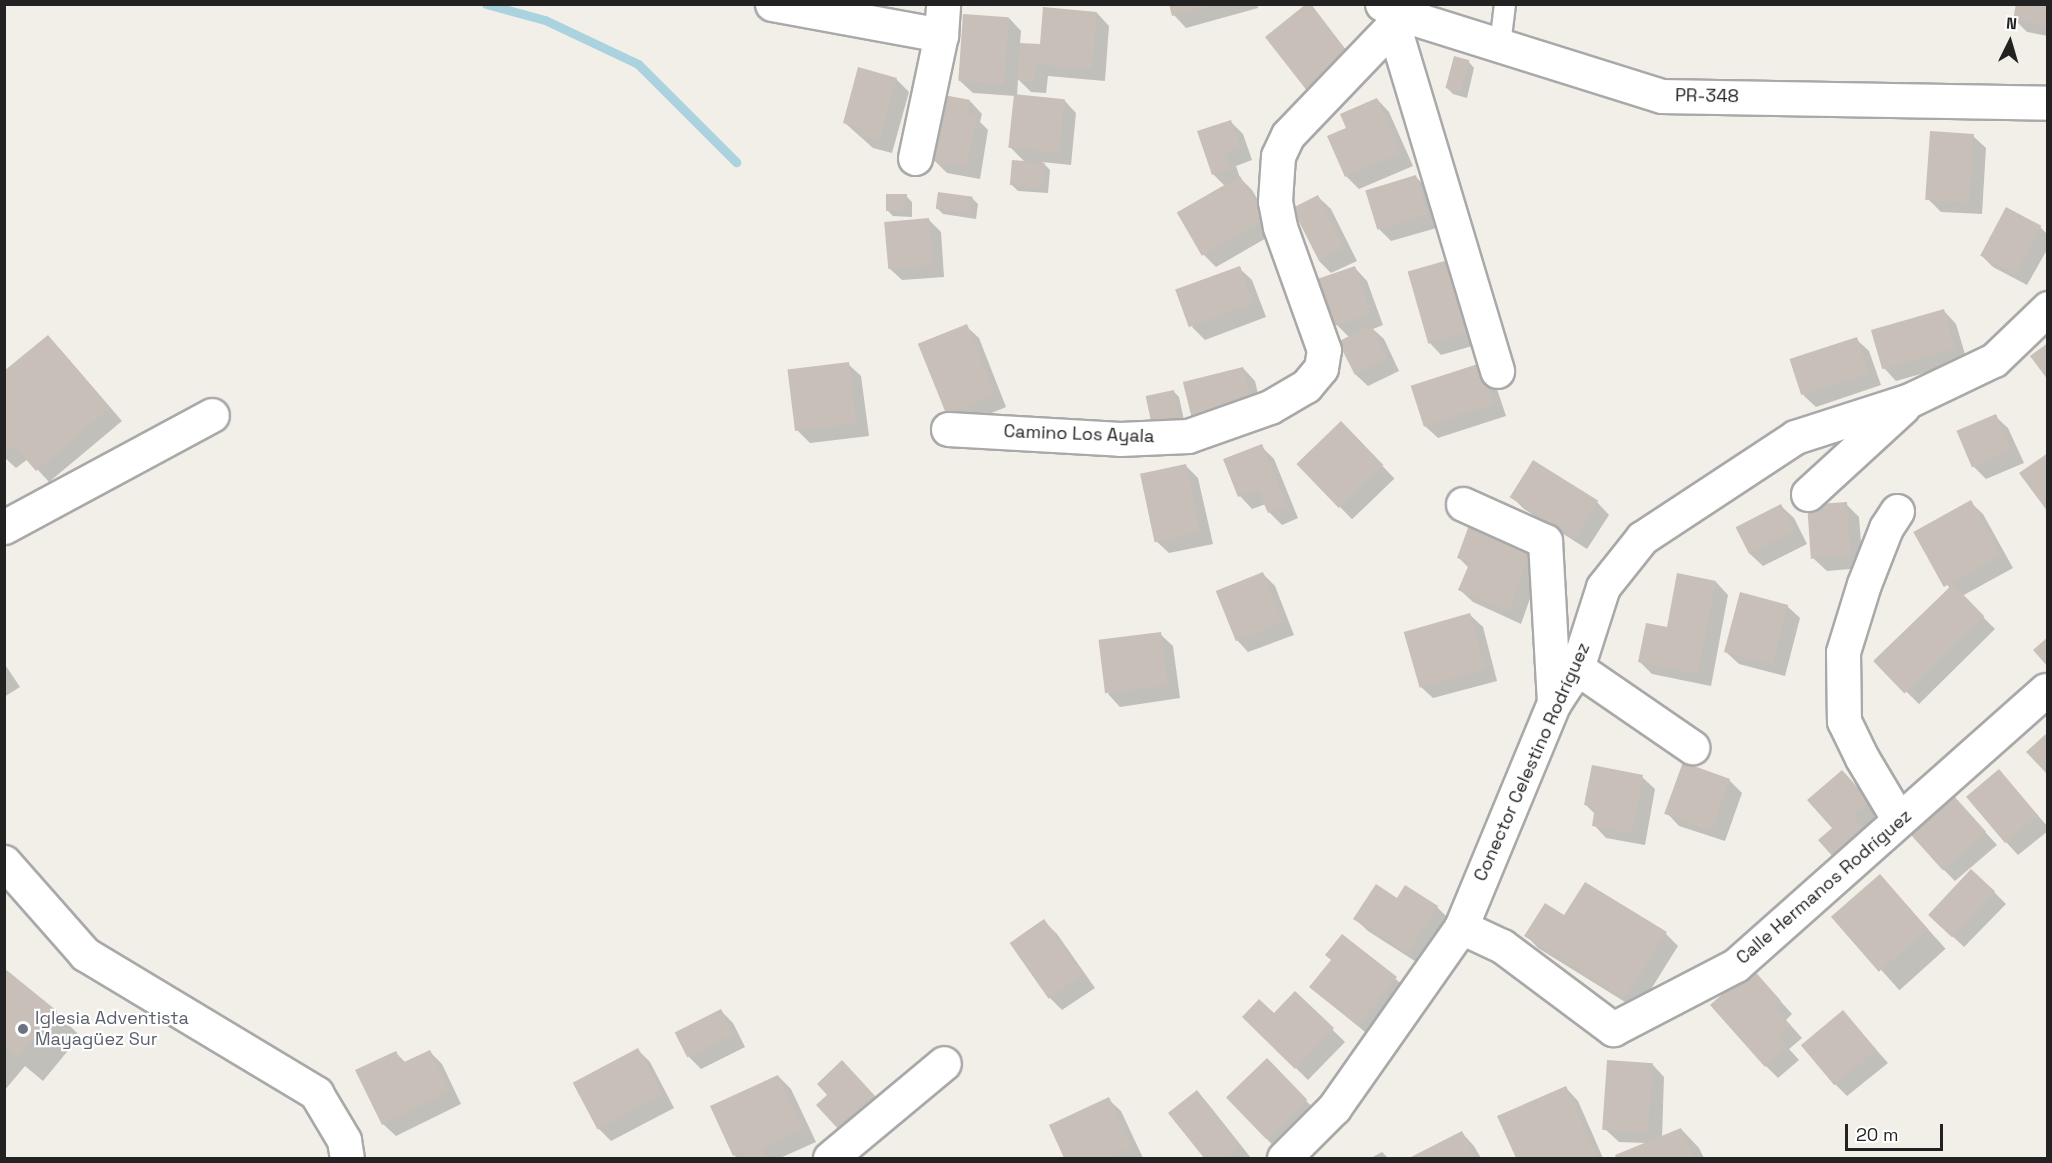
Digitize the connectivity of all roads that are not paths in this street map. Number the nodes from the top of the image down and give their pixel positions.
1 (772, 4) edge
2 (1505, 4) edge
3 (1393, 15) edge
4 (942, 20) edge
5 (1500, 45) junction
6 (2048, 103) edge
7 (915, 159) dead end
8 (2048, 308) edge
9 (1497, 370) dead end
10 (1911, 400) junction
11 (212, 416) dead end
12 (948, 429) dead end
13 (1808, 494) dead end
14 (1463, 504) dead end
15 (1897, 511) dead end
16 (4, 527) edge
17 (1577, 668) junction
18 (2046, 690) dead end
19 (1554, 703) junction
20 (1692, 747) dead end
21 (1899, 820) junction
22 (4, 862) edge
23 (1461, 927) junction
24 (944, 1063) dead end
25 (347, 1158) edge
26 (830, 1158) edge
27 (1284, 1158) edge

1 - 4 street
2 - 5 lane
3 - 5 street, PR-348 / PR-348
3 - 9 street
3 - 12 street, Camino Los Ayala
4 - 7 street
5 - 6 street, PR-348 / PR-348
8 - 10 street, Conector Celestino Rodríguez
10 - 13 street
10 - 17 street, Conector Celestino Rodríguez
11 - 16 street
14 - 19 street
15 - 21 street
17 - 19 street, Conector Celestino Rodríguez
17 - 20 street
18 - 21 street, Calle Hermanos Rodríguez
19 - 23 street, Conector Celestino Rodríguez
21 - 23 street, Calle Hermanos Rodríguez
22 - 25 street
23 - 27 street, Conector Celestino Rodríguez
24 - 26 street

